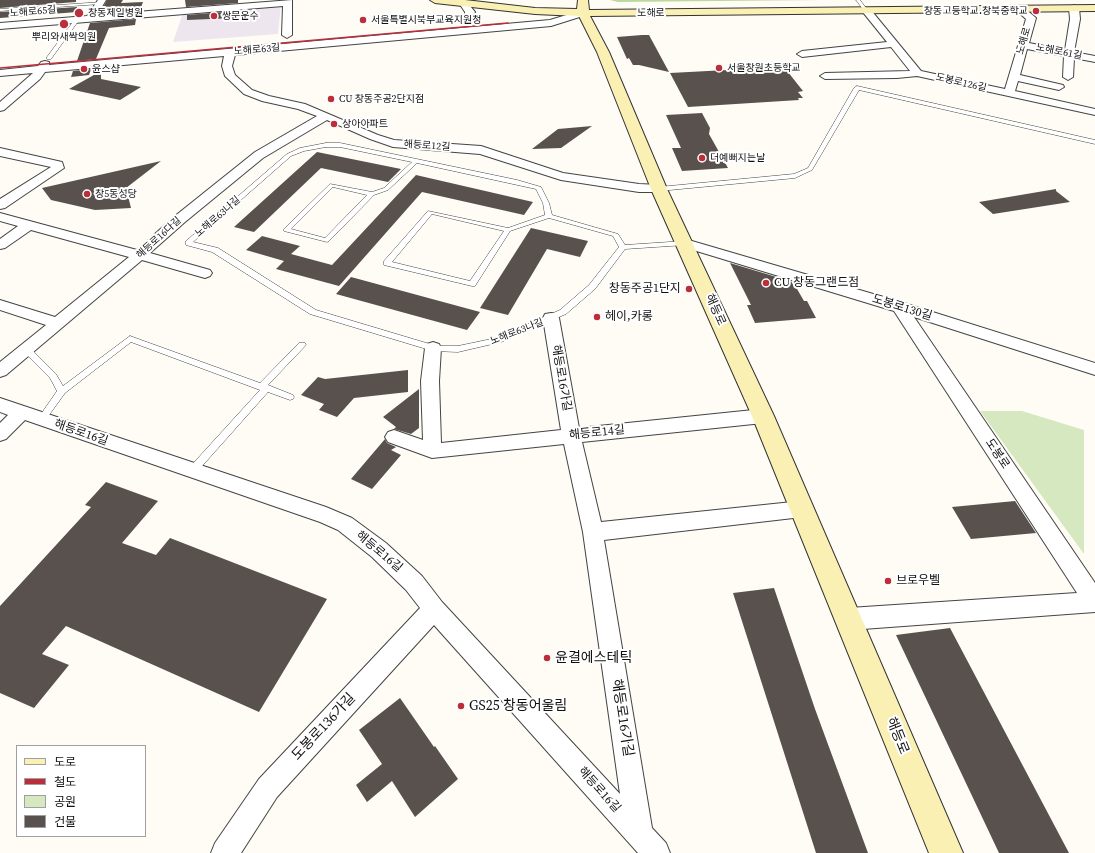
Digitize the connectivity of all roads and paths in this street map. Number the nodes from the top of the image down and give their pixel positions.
1 (179, 0) edge
2 (435, 0) edge
3 (858, 0) edge
4 (102, 1) edge
5 (287, 1) edge
6 (463, 3) junction
7 (1078, 4) edge
8 (583, 7) edge
9 (1094, 8) edge
10 (1020, 9) junction
11 (0, 10) edge
12 (867, 11) junction
13 (176, 12) junction
14 (91, 18) junction
15 (498, 18) dead end
16 (479, 19) dead end
17 (77, 20) junction
18 (0, 26) edge
19 (515, 27) junction
20 (287, 36) dead end
21 (894, 44) junction
22 (1023, 45) junction
23 (230, 52) junction
24 (802, 54) dead end
25 (1069, 54) junction
26 (64, 56) dead end
27 (49, 58) junction
28 (35, 59) dead end
29 (1095, 59) edge
30 (42, 69) junction
31 (0, 73) edge
32 (917, 73) junction
33 (898, 75) junction
34 (825, 76) dead end
35 (1014, 77) junction
36 (1068, 77) dead end
37 (906, 83) dead end
38 (1059, 87) dead end
39 (1009, 94) junction
40 (0, 108) edge
41 (1095, 112) edge
42 (326, 116) junction
43 (1095, 142) edge
44 (0, 152) edge
45 (416, 161) junction
46 (659, 189) junction
47 (372, 194) junction
48 (0, 205) edge
49 (550, 216) junction
50 (0, 217) edge
51 (29, 225) junction
52 (508, 230) junction
53 (685, 243) junction
54 (0, 245) edge
55 (623, 247) junction
56 (140, 255) junction
57 (205, 273) dead end
58 (0, 305) edge
59 (899, 307) junction
60 (550, 318) junction
61 (58, 323) junction
62 (302, 345) dead end
63 (434, 348) junction
64 (26, 349) junction
65 (1095, 369) edge
66 (0, 371) edge
67 (265, 387) junction
68 (62, 391) junction
69 (290, 396) dead end
70 (0, 405) edge
71 (21, 413) junction
72 (763, 416) junction
73 (41, 420) junction
74 (0, 434) edge
75 (572, 436) junction
76 (394, 437) dead end
77 (432, 451) junction
78 (192, 471) junction
79 (802, 509) junction
80 (593, 532) junction
81 (1095, 601) edge
82 (434, 609) junction
83 (849, 619) junction
84 (639, 833) junction
85 (225, 853) edge
86 (656, 853) edge
87 (946, 853) edge

1 - 13 street
2 - 6 main road, 노해로
3 - 12 lane
4 - 11 lane, 노해로65길
4 - 14 street, 노해로65길
5 - 13 street, 노해로65길
5 - 20 street
6 - 8 main road, 노해로
6 - 16 street
7 - 9 main road, 노해로
7 - 10 main road, 노해로
7 - 25 street
8 - 12 main road, 노해로
8 - 19 street, 노해로63길
8 - 46 main road, 해등로
10 - 12 main road, 노해로
10 - 22 street, 노해로
12 - 21 street
13 - 14 street, 노해로65길
14 - 17 street, 노해로65길
15 - 19 street
17 - 18 street, 노해로65길
17 - 27 lane
19 - 23 street, 노해로63길
21 - 24 street
21 - 32 street
22 - 25 street, 노해로61길
22 - 35 street, 노해로
23 - 30 street, 노해로63길
23 - 42 street, 해등로12길
25 - 29 street, 노해로61길
25 - 36 street
26 - 27 street
27 - 28 street
27 - 30 street
30 - 31 street, 노해로63길
30 - 40 street
32 - 33 street, 도봉로126길
32 - 39 street, 도봉로126길
33 - 34 street, 도봉로126길
33 - 37 street
35 - 38 street
35 - 39 street, 노해로
39 - 41 street, 도봉로126길
42 - 46 street, 해등로12길
42 - 56 street, 해등로16다길
43 - 46 lane
44 - 48 street
45 - 47 lane
45 - 49 lane, 노해로63나길
45 - 63 lane, 노해로63나길
46 - 53 main road, 해등로
47 - 47 lane
49 - 52 lane
49 - 55 lane
50 - 51 street
51 - 54 street
51 - 56 street
52 - 52 lane
53 - 55 lane
53 - 59 street, 도봉로130길
53 - 72 main road, 해등로
55 - 60 lane, 노해로63나길
56 - 57 street
56 - 61 street, 해등로16다길
58 - 61 street
59 - 65 street, 도봉로130길
59 - 81 street, 도봉로
60 - 63 lane, 노해로63나길
60 - 75 street, 해등로16가길
61 - 64 street, 해등로16다길
62 - 67 lane
63 - 77 street
64 - 66 street, 해등로16다길
64 - 68 lane
67 - 68 lane
67 - 69 lane
67 - 78 lane
68 - 73 lane
70 - 71 street, 해등로16길
71 - 73 street, 해등로16길
71 - 74 street
72 - 75 street, 해등로14길
72 - 79 main road, 해등로
73 - 78 street, 해등로16길
75 - 77 street, 해등로14길
75 - 80 street, 해등로16가길
76 - 77 street, 해등로14길
78 - 82 street, 해등로16길
79 - 80 street
79 - 83 main road, 해등로
80 - 84 street, 해등로16가길
81 - 83 street
82 - 84 street, 해등로16길
82 - 85 street, 도봉로136가길
83 - 87 main road, 해등로
84 - 86 street, 해등로16길

